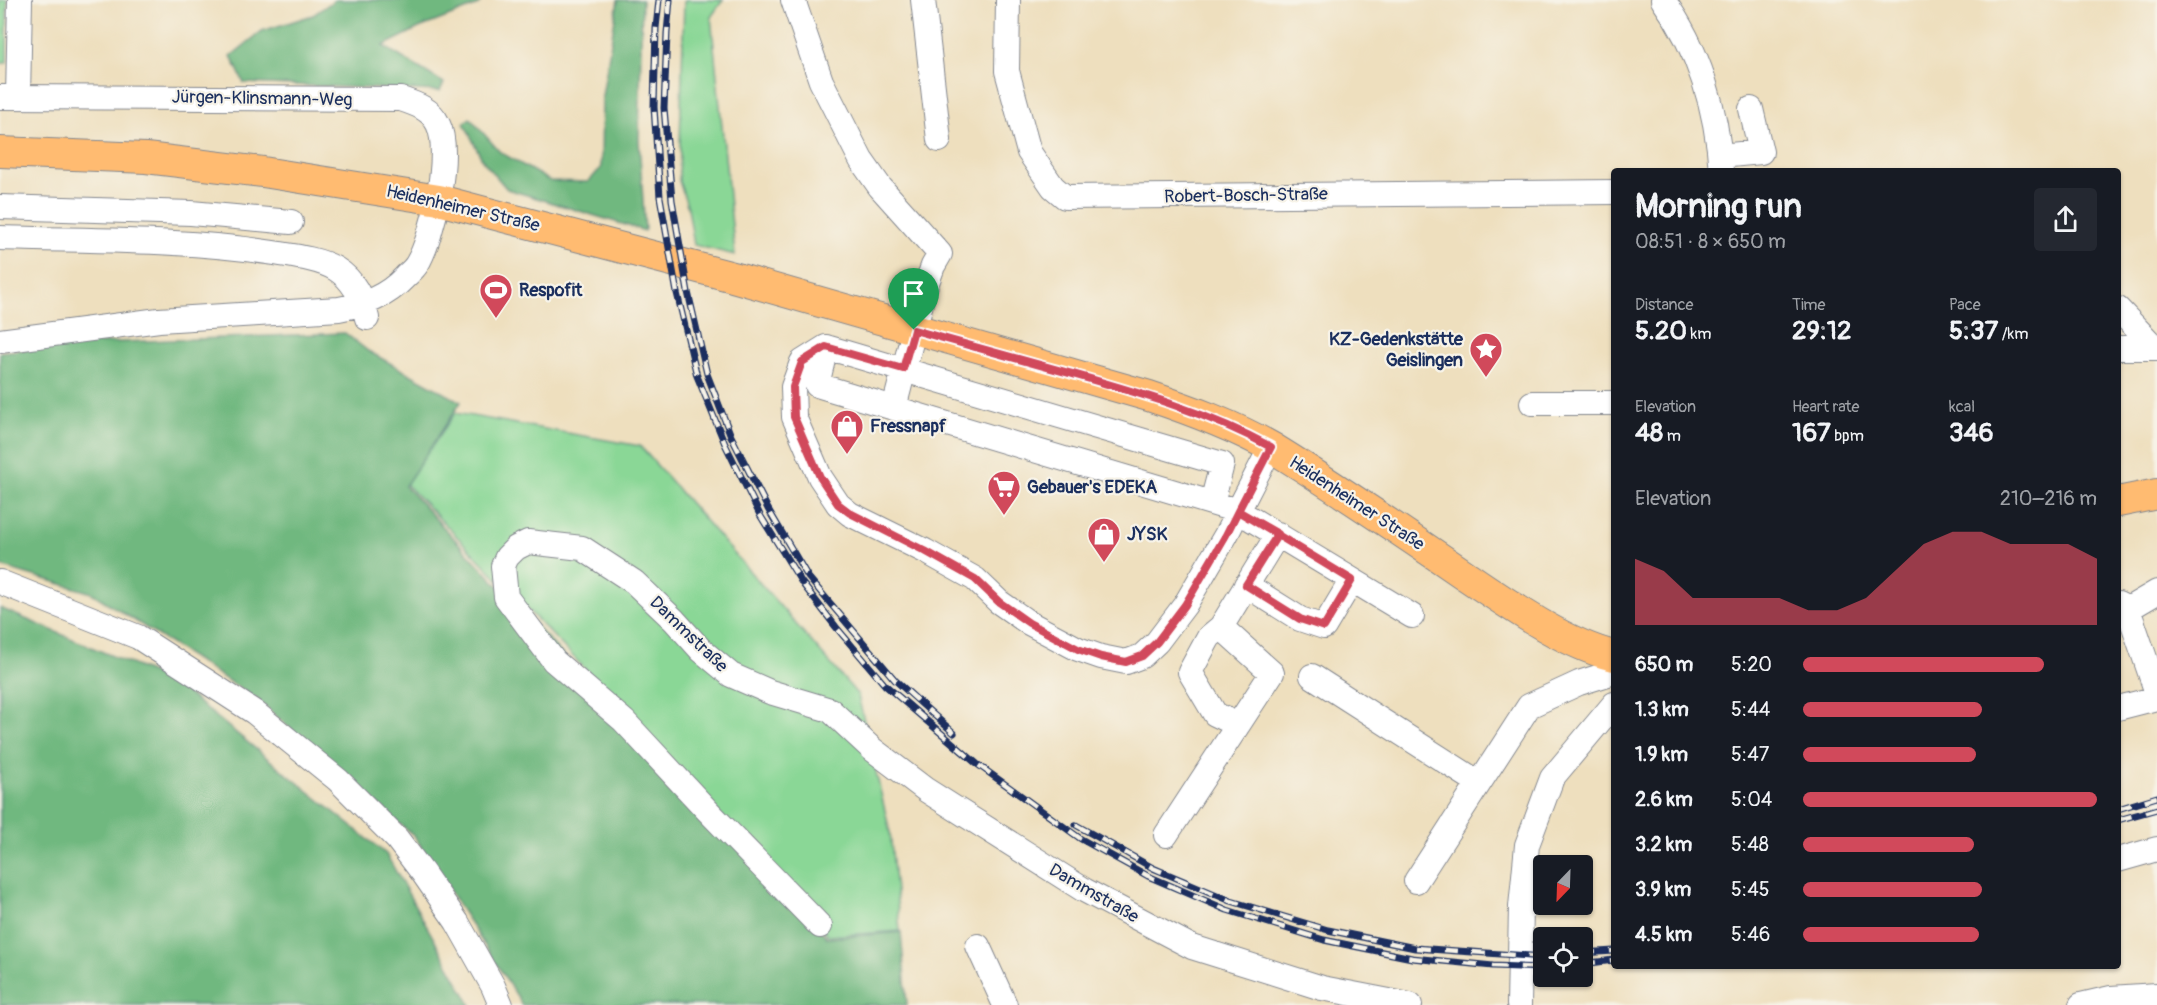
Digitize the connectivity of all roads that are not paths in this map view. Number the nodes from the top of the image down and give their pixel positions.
1 (20, 0) edge
2 (793, 0) edge
3 (923, 0) edge
4 (1008, 0) edge
5 (1663, 0) edge
6 (9, 97) edge
7 (1751, 109) dead end
8 (939, 140) dead end
9 (0, 152) edge
10 (1721, 164) edge
11 (1611, 192) edge
12 (439, 200) junction
13 (0, 207) edge
14 (191, 213) junction
15 (291, 222) dead end
16 (0, 238) edge
17 (188, 245) junction
18 (365, 311) junction
19 (2121, 312) edge
20 (914, 330) junction
21 (0, 341) edge
22 (826, 347) junction
23 (2121, 348) edge
24 (2156, 348) edge
25 (903, 369) junction
26 (1532, 403) dead end
27 (1611, 403) edge
28 (894, 408) junction
29 (1271, 447) junction
30 (2157, 494) edge
31 (2121, 501) edge
32 (1212, 503) junction
33 (1238, 511) junction
34 (1278, 534) junction
35 (1352, 580) junction
36 (0, 582) edge
37 (1246, 585) junction
38 (2157, 592) edge
39 (2123, 606) edge
40 (1412, 616) dead end
41 (1221, 627) junction
42 (1598, 646) edge
43 (1611, 673) edge
44 (1312, 676) dead end
45 (2157, 693) edge
46 (2157, 698) edge
47 (2121, 707) edge
48 (1611, 708) edge
49 (1238, 725) junction
50 (1479, 783) junction
51 (1166, 835) dead end
52 (2157, 849) edge
53 (2121, 859) edge
54 (1416, 881) dead end
55 (820, 926) dead end
56 (978, 946) dead end
57 (2157, 994) edge
58 (501, 1005) edge
59 (1005, 1005) edge
60 (1410, 1005) edge
61 (1519, 1005) edge
62 (2081, 1005) edge

1 - 6 street
2 - 20 street
3 - 8 street
4 - 11 street, Robert-Bosch-Straße
5 - 10 street
6 - 12 street, Jürgen-Klinsmann-Weg
7 - 10 street
9 - 12 main road, Heidenheimer Straße
12 - 18 street, Jürgen-Klinsmann-Weg
12 - 20 main road, Heidenheimer Straße
13 - 14 street
14 - 15 street
14 - 17 street
16 - 17 street
17 - 18 street
18 - 21 street, Jürgen-Klinsmann-Weg
19 - 24 street
20 - 25 street
20 - 29 main road, Heidenheimer Straße
22 - 25 street
22 - 28 street
22 - 33 street
23 - 24 street
25 - 28 street
25 - 32 street
26 - 27 street
28 - 32 street
29 - 33 street
29 - 42 main road, Heidenheimer Straße
30 - 31 main road
32 - 33 street
33 - 34 street
34 - 35 street
34 - 37 street
35 - 37 street
35 - 40 street
36 - 58 street
37 - 41 street
38 - 39 street
39 - 45 street
41 - 49 street
41 - 49 street
43 - 50 street
44 - 50 street
46 - 47 street
48 - 61 street
49 - 51 street
50 - 54 street
52 - 53 street
55 - 60 street, Dammstraße
56 - 59 street
57 - 62 street

